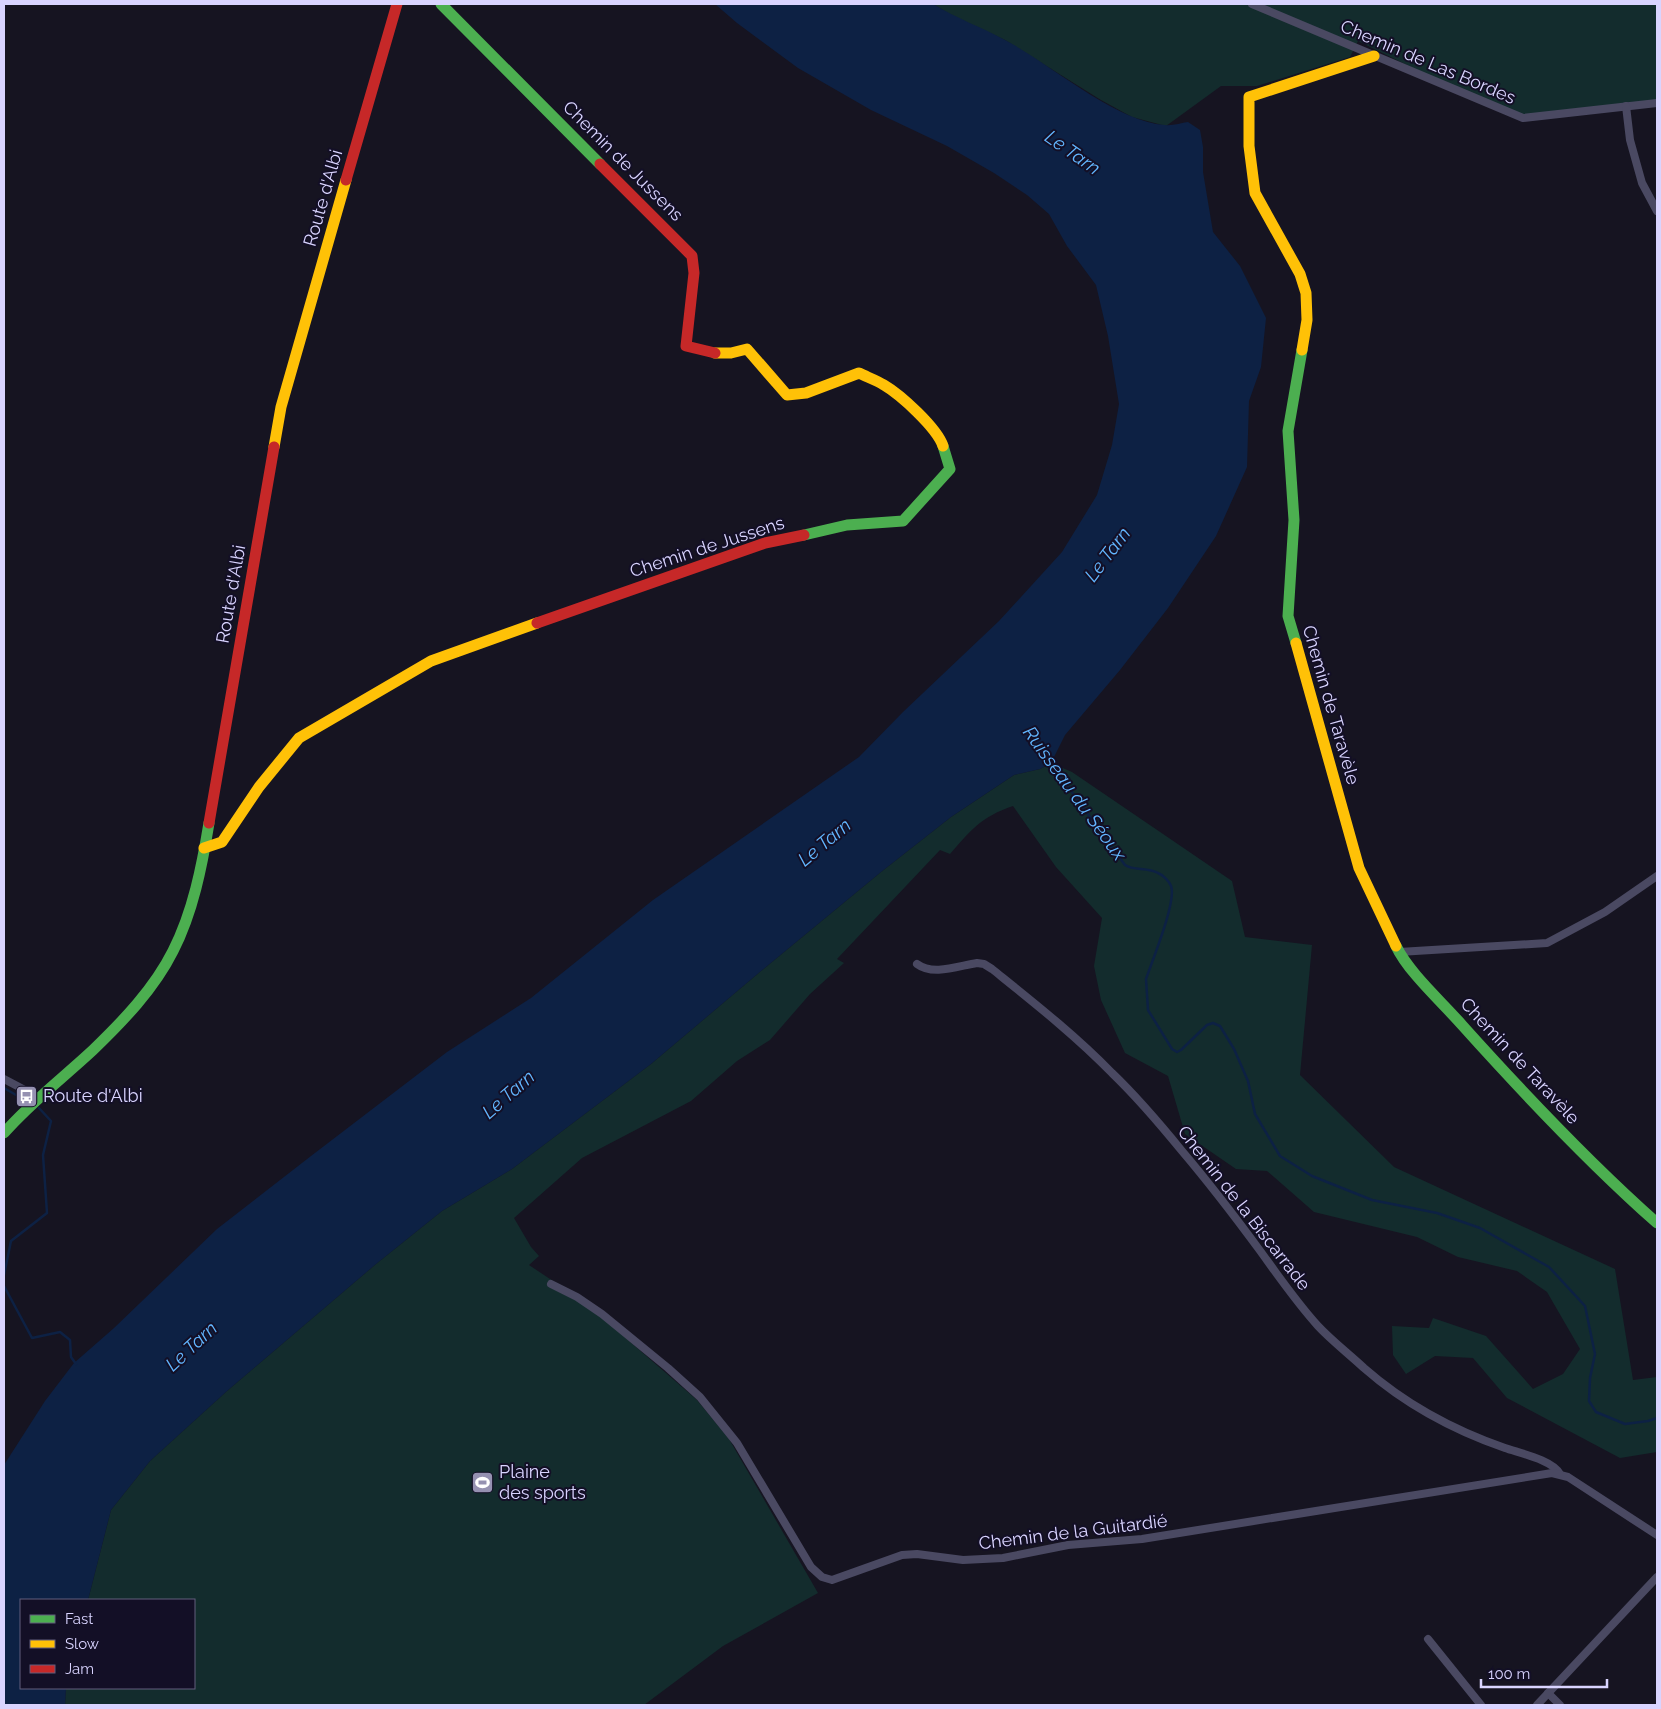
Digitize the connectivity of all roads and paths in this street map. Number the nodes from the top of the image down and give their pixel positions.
1 (397, 4) edge
2 (441, 4) edge
3 (1252, 4) edge
4 (1374, 56) junction
5 (1657, 102) edge
6 (1626, 106) junction
7 (1657, 210) edge
8 (204, 848) junction
9 (1657, 876) edge
10 (1399, 952) junction
11 (917, 964) dead end
12 (4, 1079) edge
13 (38, 1097) junction
14 (4, 1132) edge
15 (1657, 1223) edge
16 (550, 1284) dead end
17 (1560, 1474) junction
18 (1657, 1535) edge
19 (1657, 1577) edge
20 (1428, 1639) dead end
21 (1548, 1693) junction
22 (1481, 1705) edge
23 (1538, 1705) edge
24 (1560, 1705) edge

1 - 8 street, Route d'Albi
2 - 8 street, Chemin de Jussens
3 - 4 street, Chemin de Las Bordes
4 - 6 street, Chemin de Las Bordes
4 - 10 street, Chemin de Taravèle
5 - 6 street, Chemin de Las Bordes
6 - 7 street
8 - 13 street, Route d'Albi
9 - 10 street
10 - 15 street, Chemin de Taravèle
11 - 17 street, Chemin de la Biscarrade
12 - 13 street
13 - 14 street, Route d'Albi
16 - 17 street, Chemin de la Guitardié
17 - 18 street
19 - 21 street
20 - 22 street
21 - 23 street
21 - 24 street

